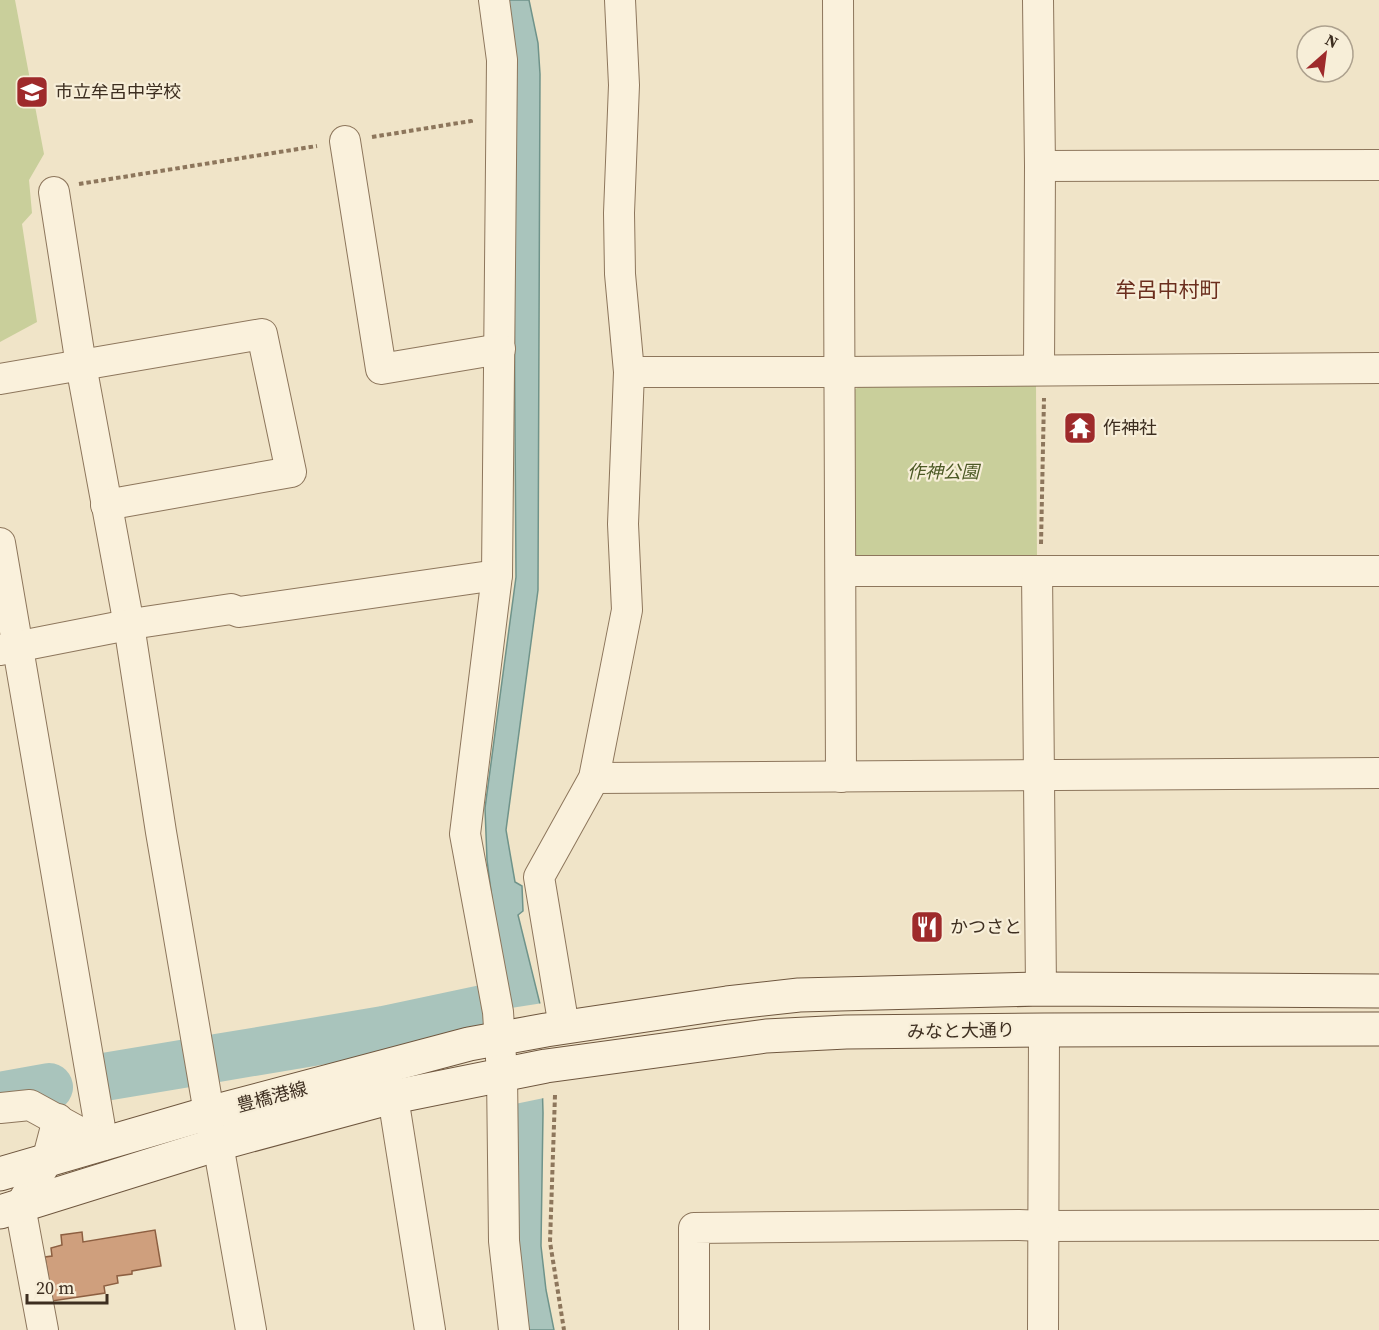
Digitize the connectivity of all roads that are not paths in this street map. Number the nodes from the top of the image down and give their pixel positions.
1 (494, 0) edge
2 (620, 0) edge
3 (838, 0) edge
4 (1038, 0) edge
5 (345, 141) road end
6 (1379, 165) edge
7 (1040, 166) junction
8 (65, 188) road end
9 (500, 349) junction
10 (81, 365) junction
11 (1379, 368) edge
12 (1042, 370) junction
13 (629, 372) junction
14 (841, 372) junction
15 (0, 379) edge
16 (106, 504) junction
17 (0, 543) edge
18 (841, 571) junction
19 (1039, 571) junction
20 (1379, 571) edge
21 (497, 575) junction
22 (129, 625) junction
23 (9, 648) edge
24 (1379, 773) edge
25 (1040, 776) junction
26 (841, 777) junction
27 (594, 778) junction
28 (1041, 989) junction
29 (1379, 991) edge
30 (555, 1029) junction
31 (1379, 1029) edge
32 (1044, 1030) junction
33 (506, 1037) junction
34 (550, 1078) joint
35 (505, 1081) junction
36 (393, 1097) junction
37 (0, 1108) edge
38 (210, 1113) junction
39 (58, 1119) junction
40 (218, 1144) junction
41 (103, 1145) junction
42 (47, 1161) junction
43 (0, 1174) edge
44 (10, 1209) edge
45 (1379, 1225) edge
46 (1044, 1226) junction
47 (43, 1330) edge
48 (251, 1330) edge
49 (430, 1330) edge
50 (514, 1330) edge
51 (694, 1330) edge
52 (1043, 1330) edge

1 - 9 street
2 - 13 street
3 - 14 street
4 - 7 street
5 - 9 street
6 - 7 street
7 - 12 street
8 - 10 street
9 - 21 street
10 - 15 street
10 - 16 street
10 - 16 street
11 - 12 street
12 - 14 street
13 - 14 street
13 - 27 street
14 - 18 street
16 - 22 street
17 - 23 street
18 - 19 street
18 - 26 street
19 - 20 street
19 - 25 street
21 - 22 street
21 - 33 street
22 - 23 street
22 - 38 street
23 - 41 street
24 - 25 street
25 - 26 street
25 - 28 street
26 - 27 street
27 - 30 street
28 - 29 main road
28 - 30 main road
30 - 33 main road, 豊橋港線
31 - 32 main road, みなと大通り
32 - 34 main road, みなと大通り
32 - 46 street
33 - 35 street
33 - 38 main road, 豊橋港線
34 - 35 main road, 豊橋港線
35 - 36 main road, 豊橋港線
35 - 50 street
36 - 40 main road, 豊橋港線
36 - 49 street
37 - 39 street
38 - 40 street
38 - 41 main road, 豊橋港線
39 - 41 street
39 - 42 street
40 - 44 main road, 豊橋港線
40 - 48 street
41 - 42 main road, 豊橋港線
42 - 43 main road, 豊橋港線
42 - 44 street
44 - 47 street
45 - 46 street
46 - 51 street
46 - 52 street

